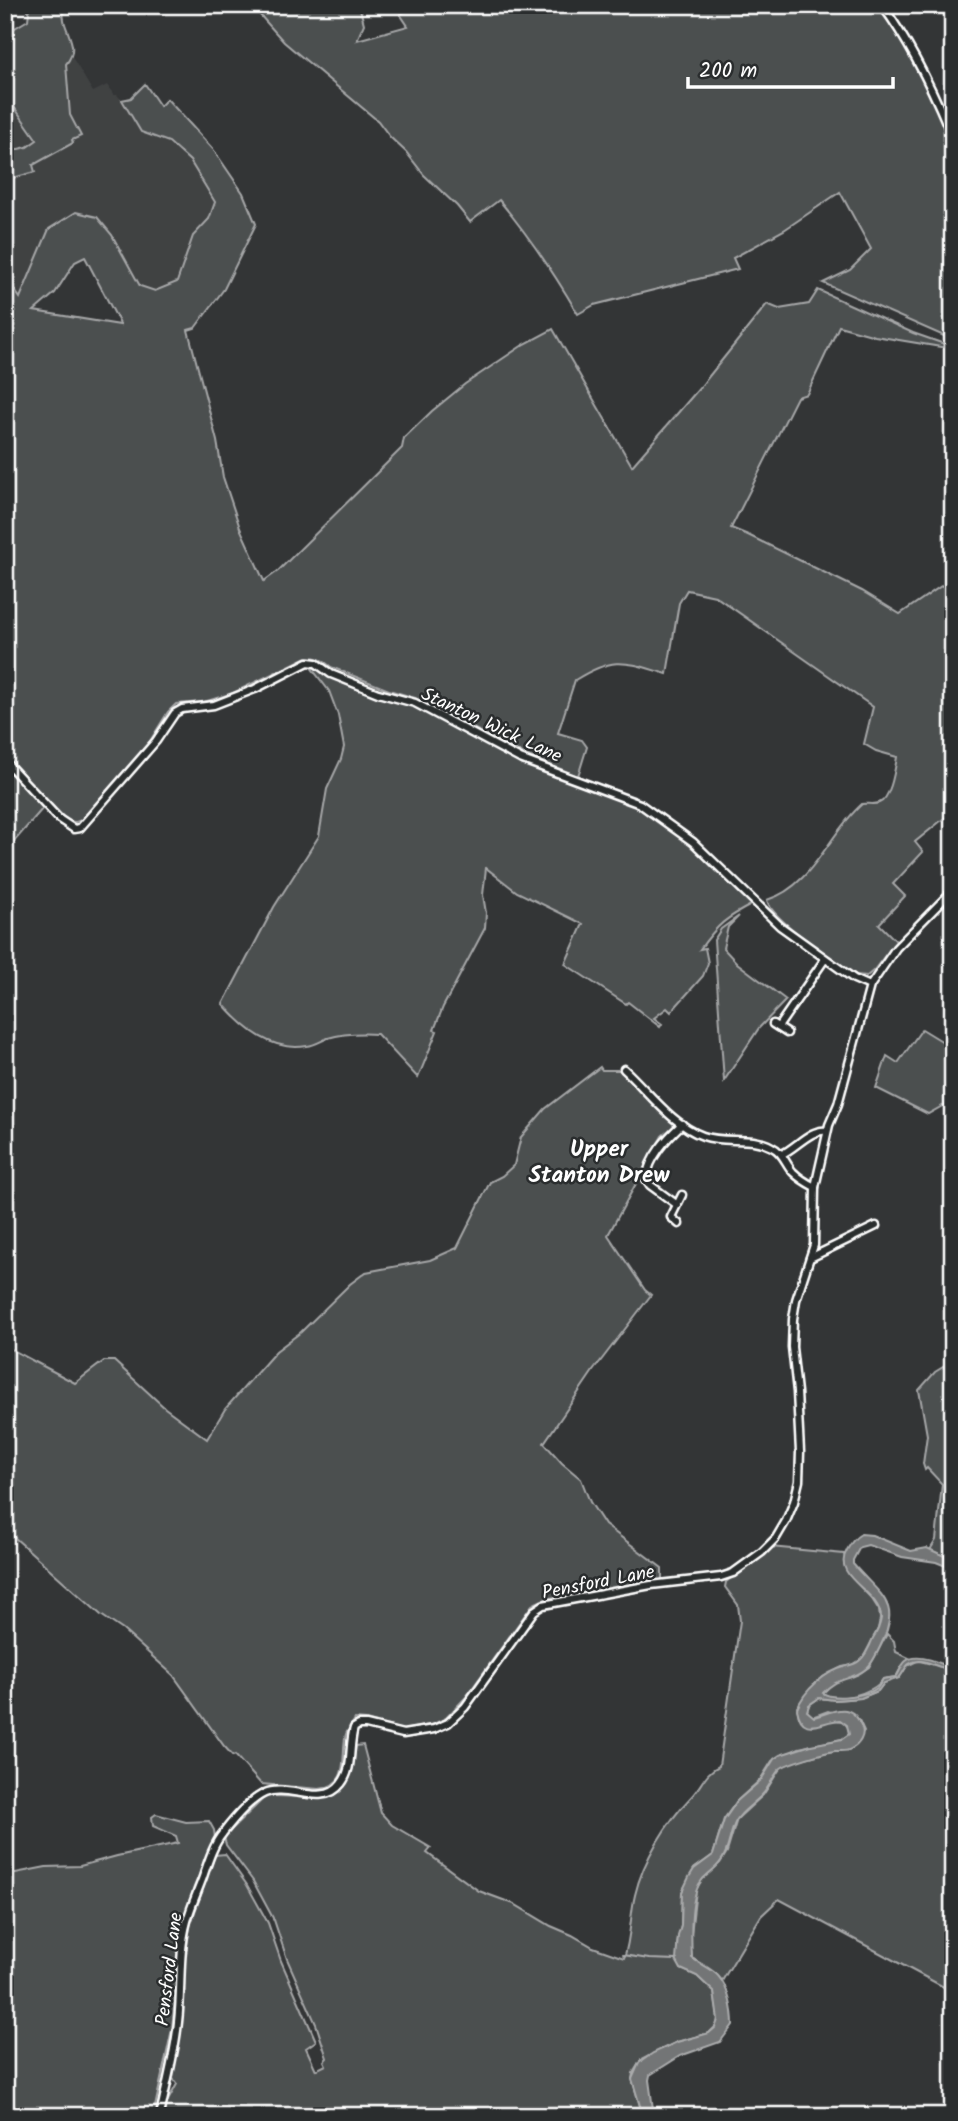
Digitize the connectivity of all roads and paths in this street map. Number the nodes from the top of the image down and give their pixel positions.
1 (882, 5) edge
2 (953, 114) edge
3 (947, 127) junction
4 (953, 153) edge
5 (5, 761) edge
6 (953, 890) edge
7 (825, 959) junction
8 (870, 986) junction
9 (788, 1032) dead end
10 (624, 1069) dead end
11 (682, 1124) junction
12 (827, 1131) junction
13 (782, 1154) junction
14 (815, 1187) junction
15 (682, 1195) dead end
16 (676, 1204) junction
17 (679, 1224) dead end
18 (876, 1226) dead end
19 (810, 1258) junction
20 (160, 2116) edge

1 - 3 street
2 - 3 street
3 - 4 street
5 - 7 street, Stanton Wick Lane
6 - 8 street, Pensford Lane
7 - 8 street, Stanton Wick Lane
7 - 9 street
8 - 12 street, Pensford Lane
10 - 11 street
11 - 13 street
11 - 16 street
12 - 13 street
12 - 14 street, Pensford Lane
13 - 14 street
14 - 19 street, Pensford Lane
15 - 16 street
16 - 17 street
18 - 19 street
19 - 20 street, Pensford Lane

